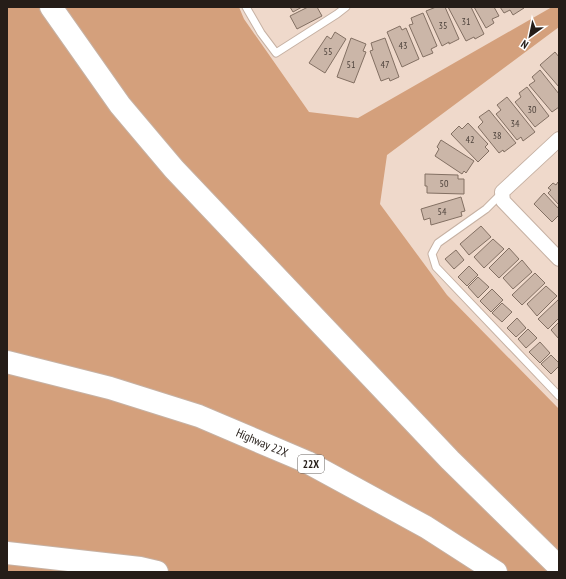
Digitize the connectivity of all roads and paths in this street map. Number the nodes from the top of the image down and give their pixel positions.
1 (51, 7) edge
2 (246, 7) edge
3 (346, 7) edge
4 (559, 139) edge
5 (502, 192) junction
6 (559, 259) edge
7 (7, 362) edge
8 (559, 396) edge
9 (7, 553) edge
10 (559, 567) edge
11 (157, 572) edge
12 (496, 572) edge

1 - 10 highway
2 - 3 lane
4 - 5 street
5 - 6 street
5 - 8 lane
7 - 12 highway, Highway 22X / 22X
9 - 11 highway

